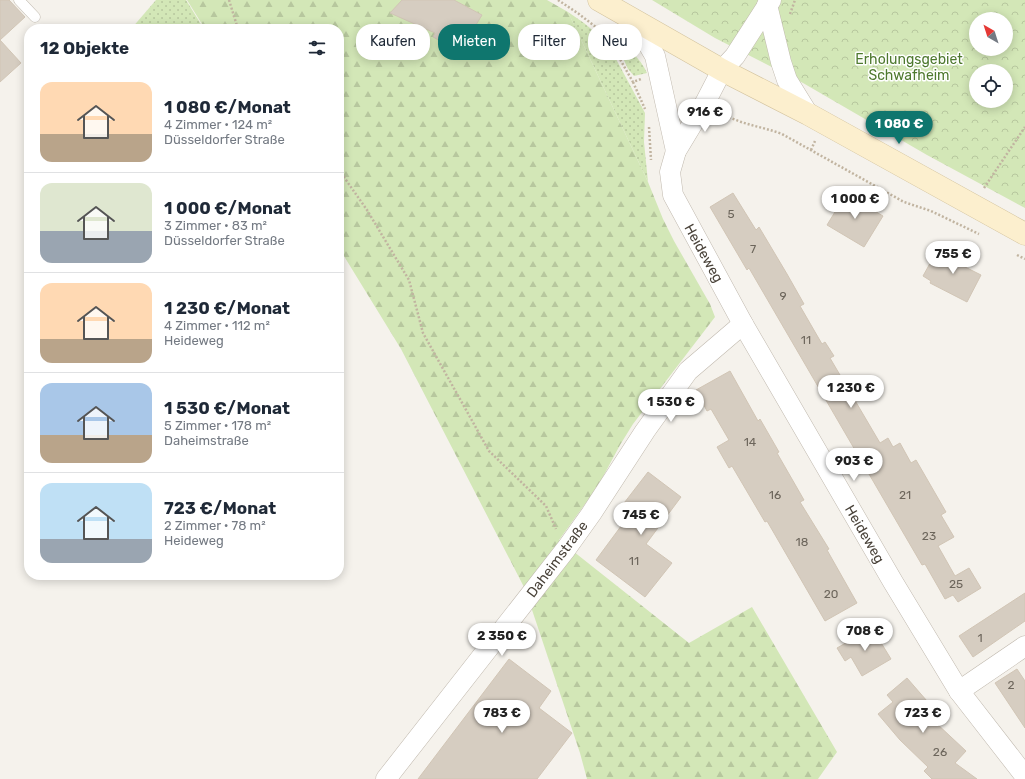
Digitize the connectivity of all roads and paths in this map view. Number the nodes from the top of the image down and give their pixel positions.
1 (19, 0) edge
2 (229, 0) edge
3 (558, 0) edge
4 (599, 0) edge
5 (769, 3) edge
6 (35, 17) dead end
7 (634, 20) junction
8 (236, 24) edge
9 (722, 70) junction
10 (659, 79) junction
11 (633, 82) junction
12 (705, 103) junction
13 (646, 111) dead end
14 (808, 114) junction
15 (649, 125) dead end
16 (1025, 127) edge
17 (676, 151) junction
18 (653, 166) dead end
19 (344, 177) edge
20 (972, 205) junction
21 (1025, 234) edge
22 (980, 235) dead end
23 (1012, 252) dead end
24 (1025, 259) edge
25 (743, 324) junction
26 (566, 549) junction
27 (1025, 646) edge
28 (959, 691) junction
29 (1025, 776) edge
30 (386, 779) edge

1 - 6 lane
2 - 8 path
3 - 11 path
4 - 7 main road
5 - 9 street, Heideweg
5 - 14 street
7 - 9 main road
7 - 10 street, Heideweg
9 - 12 street, Heideweg
9 - 14 main road
10 - 11 path
10 - 17 street, Heideweg
11 - 13 path
12 - 17 street, Heideweg
12 - 22 path
14 - 20 main road
15 - 18 path
16 - 20 path
17 - 25 street, Heideweg
19 - 26 path
20 - 21 main road
23 - 24 path
25 - 26 street, Daheimstraße
25 - 28 street, Heideweg
26 - 30 street, Daheimstraße
27 - 28 street
28 - 29 street, Heideweg

